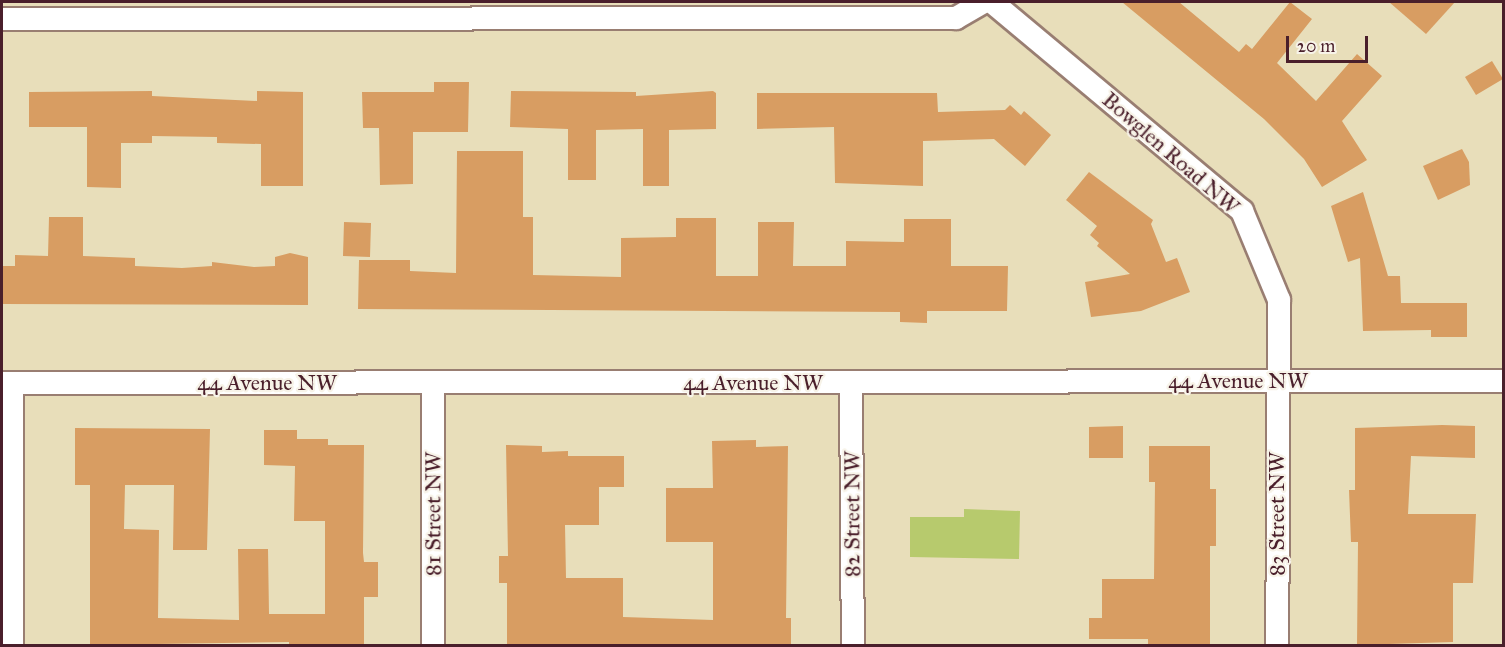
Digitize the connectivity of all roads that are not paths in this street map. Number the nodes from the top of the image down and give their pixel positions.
1 (984, 2) edge
2 (992, 2) edge
3 (501, 10) edge
4 (2, 19) edge
5 (1503, 381) edge
6 (433, 382) junction
7 (1277, 382) junction
8 (7, 383) edge
9 (851, 383) junction
10 (12, 645) edge
11 (433, 645) edge
12 (853, 645) edge
13 (1277, 645) edge

1 - 3 street
2 - 7 street, Bowglen Road NW
3 - 4 street
5 - 7 street, 44 Avenue NW
6 - 8 street, 44 Avenue NW
6 - 9 street, 44 Avenue NW
6 - 11 street, 81 Street NW
7 - 9 street, 44 Avenue NW
7 - 13 street, 83 Street NW
8 - 10 street
9 - 12 street, 82 Street NW

